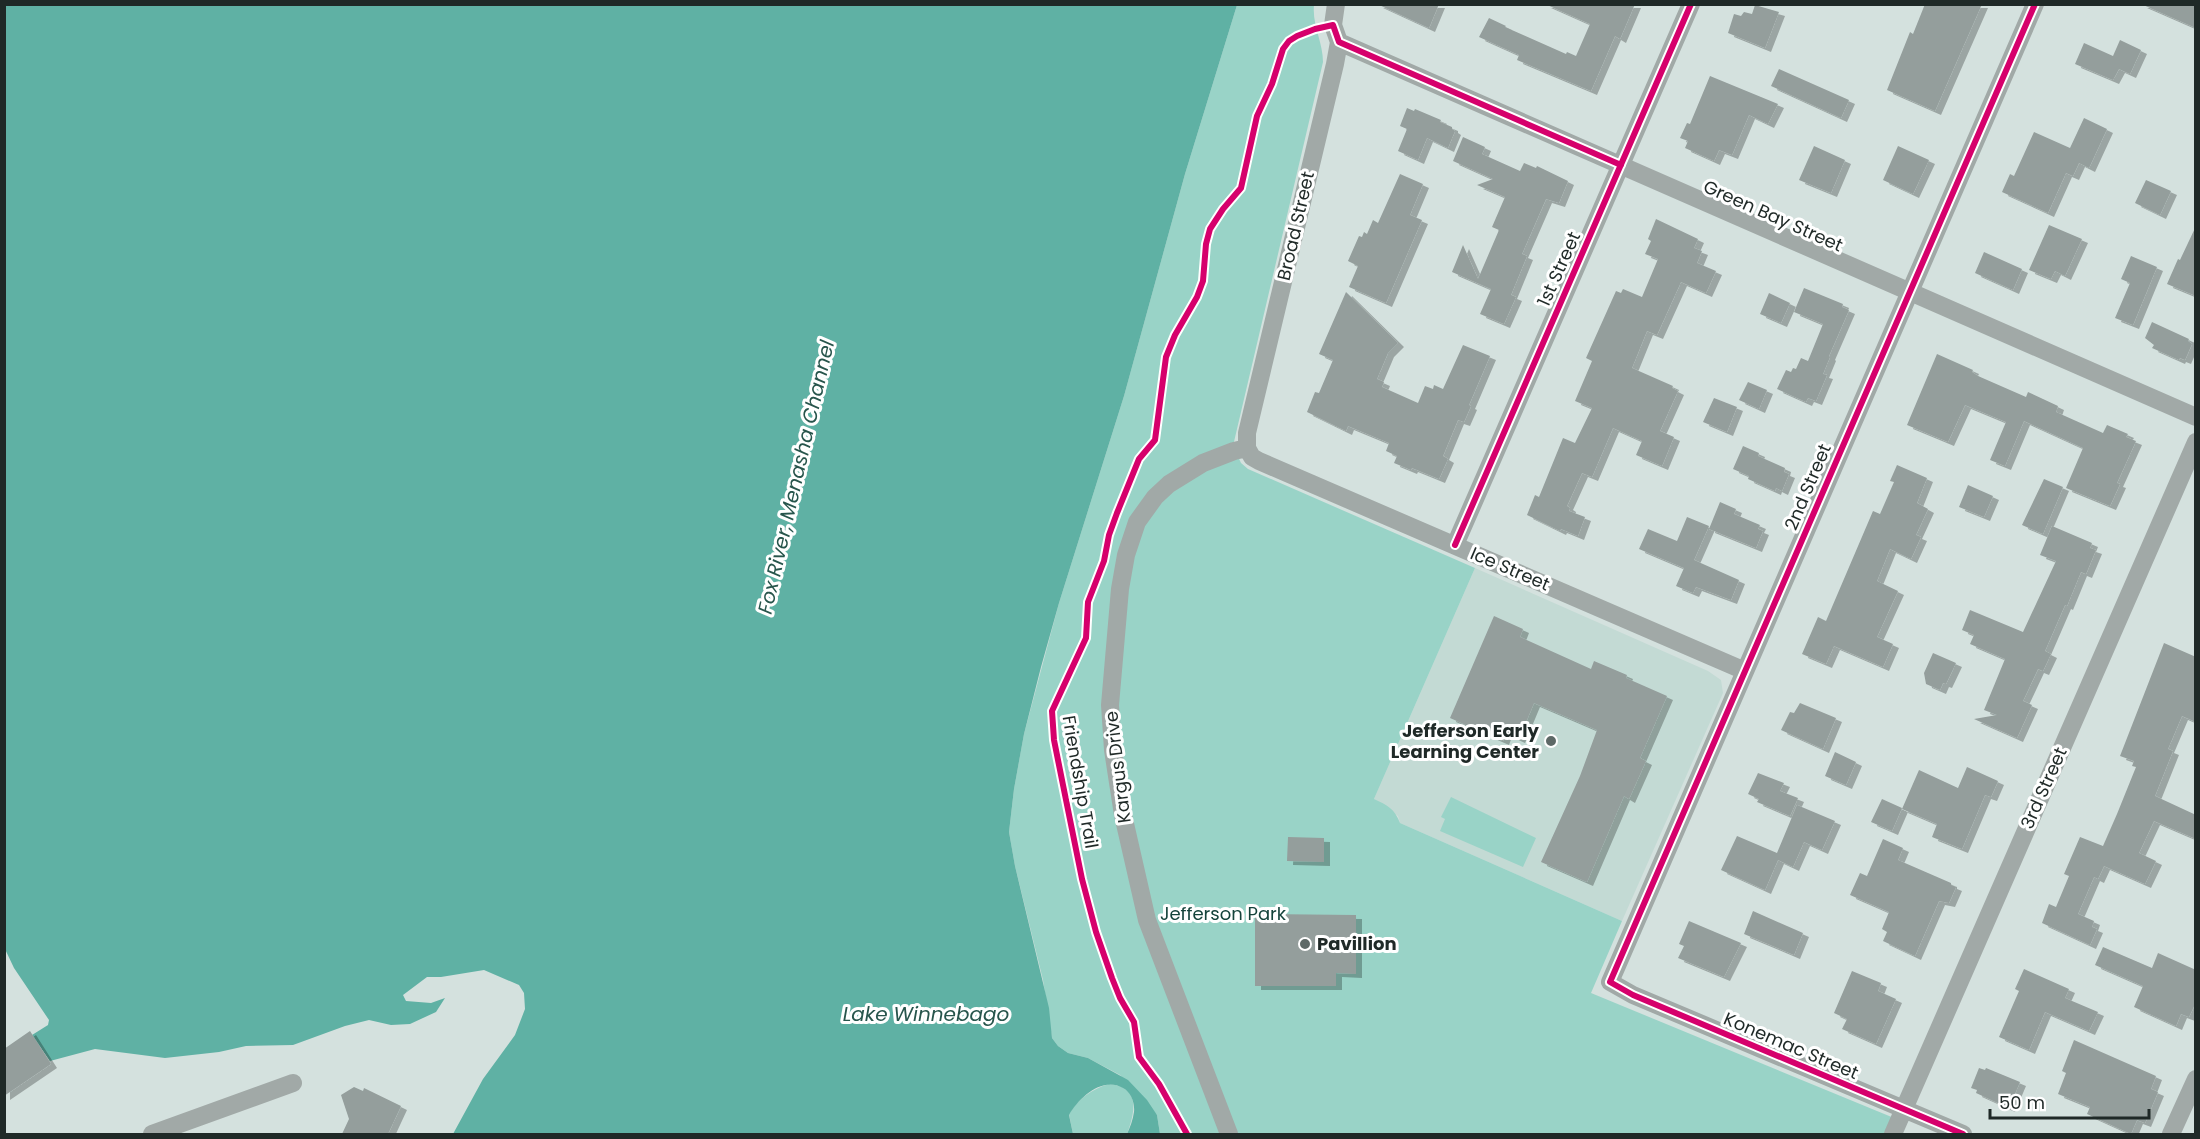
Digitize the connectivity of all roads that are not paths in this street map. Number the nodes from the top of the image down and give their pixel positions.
1 (1336, 4) edge
2 (1691, 4) edge
3 (2035, 4) edge
4 (1339, 42) junction
5 (1621, 165) junction
6 (1909, 292) junction
7 (2196, 417) edge
8 (2196, 442) edge
9 (1246, 448) junction
10 (1455, 545) junction
11 (1745, 671) junction
12 (1610, 982) joint
13 (2196, 1079) edge
14 (293, 1083) dead end
15 (1904, 1110) junction
16 (152, 1134) edge
17 (1229, 1134) edge
18 (1893, 1134) edge
19 (1963, 1134) edge
20 (2171, 1134) edge

1 - 4 street, Broad Street
2 - 5 street, 1st Street
3 - 6 street, 2nd Street
4 - 5 street, Green Bay Street
4 - 9 street, Broad Street
5 - 6 street, Green Bay Street
5 - 10 street, 1st Street
6 - 7 street, Green Bay Street
6 - 11 street, 2nd Street
8 - 15 street, 3rd Street
9 - 10 street, Ice Street
9 - 17 street, Kargus Drive
10 - 11 street, Ice Street
11 - 12 street, 2nd Street
12 - 15 street, Konemac Street
13 - 20 street
14 - 16 street
15 - 18 street, 3rd Street
15 - 19 street, Konemac Street

